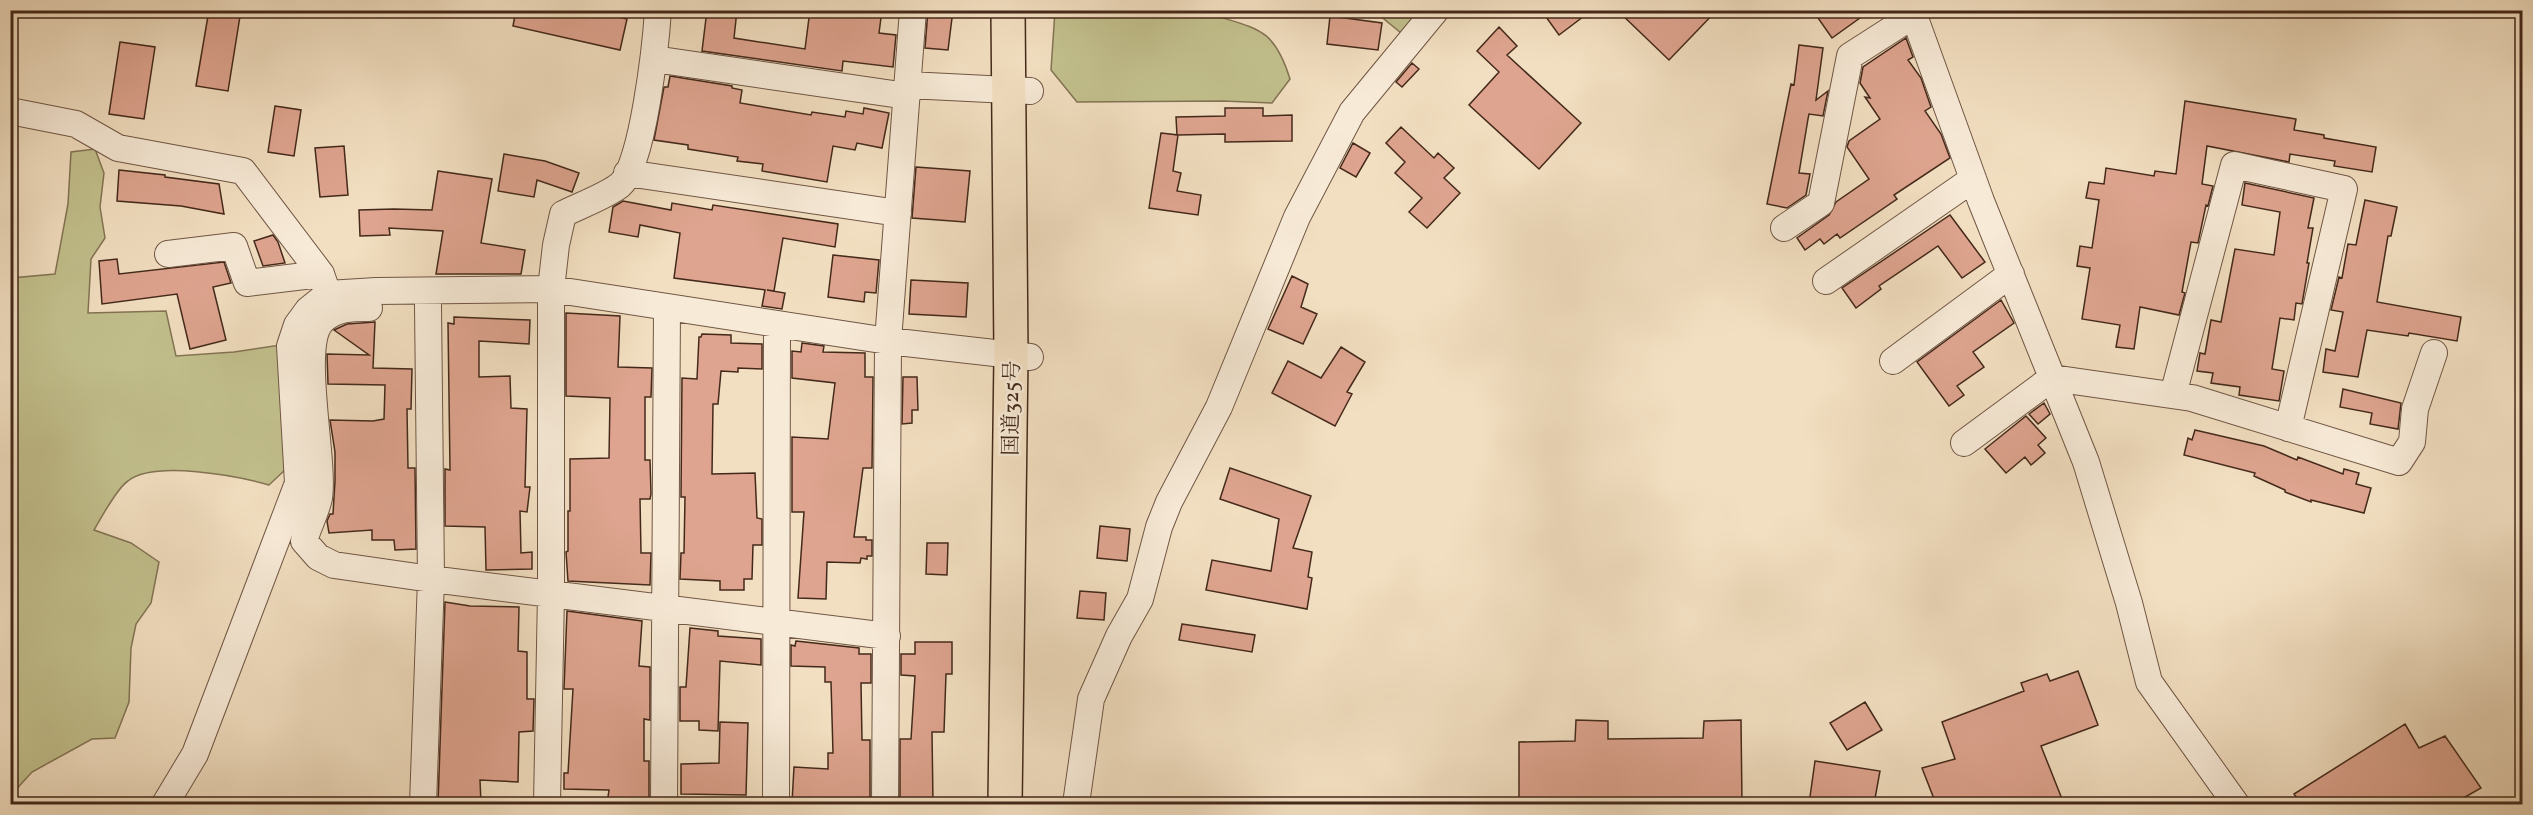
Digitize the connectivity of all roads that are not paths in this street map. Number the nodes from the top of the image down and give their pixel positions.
1 (658, 10) edge
2 (913, 10) edge
3 (1008, 10) edge
4 (1030, 10) edge
5 (1436, 10) edge
6 (1913, 13) edge
7 (654, 59) junction
8 (1019, 90) junction
9 (907, 91) junction
10 (10, 111) edge
11 (627, 173) junction
12 (1973, 179) junction
13 (898, 213) junction
14 (1784, 228) dead end
15 (168, 254) dead end
16 (2011, 274) junction
17 (1826, 281) dead end
18 (325, 284) junction
19 (551, 289) junction
20 (460, 290) junction
21 (428, 305) junction
22 (667, 307) junction
23 (777, 324) junction
24 (888, 341) junction
25 (2434, 353) dead end
26 (1021, 357) junction
27 (1893, 361) dead end
28 (2052, 378) junction
29 (2173, 395) junction
30 (2288, 428) junction
31 (1964, 443) dead end
32 (431, 579) junction
33 (551, 593) junction
34 (665, 608) junction
35 (776, 622) junction
36 (887, 636) junction
37 (165, 804) edge
38 (423, 804) edge
39 (547, 804) edge
40 (664, 804) edge
41 (776, 804) edge
42 (885, 804) edge
43 (1005, 804) edge
44 (1027, 804) edge
45 (1076, 804) edge
46 (2236, 804) edge

1 - 7 street
2 - 9 street
3 - 8 highway, 国道325号
4 - 8 highway, 国道325号
5 - 45 street
6 - 12 street
6 - 14 street
7 - 9 street
7 - 11 street
8 - 9 street
8 - 26 highway, 国道325号
9 - 13 street
10 - 18 street
11 - 13 street
11 - 19 street
12 - 16 street
12 - 17 street
13 - 24 street
15 - 18 street
16 - 27 street
16 - 28 street
18 - 20 street
18 - 37 street
19 - 20 street
19 - 22 street
19 - 33 street
20 - 21 street
21 - 32 street
21 - 32 street
22 - 23 street
22 - 34 street
23 - 24 street
23 - 35 street
24 - 26 street
24 - 36 street
25 - 30 street
26 - 43 highway, 国道325号
26 - 44 highway, 国道325号
28 - 29 street
28 - 31 street
28 - 46 street
29 - 30 street
29 - 30 street
32 - 33 street
32 - 38 street
33 - 34 street
33 - 39 street
34 - 35 street
34 - 40 street
35 - 36 street
35 - 41 street
36 - 42 street

